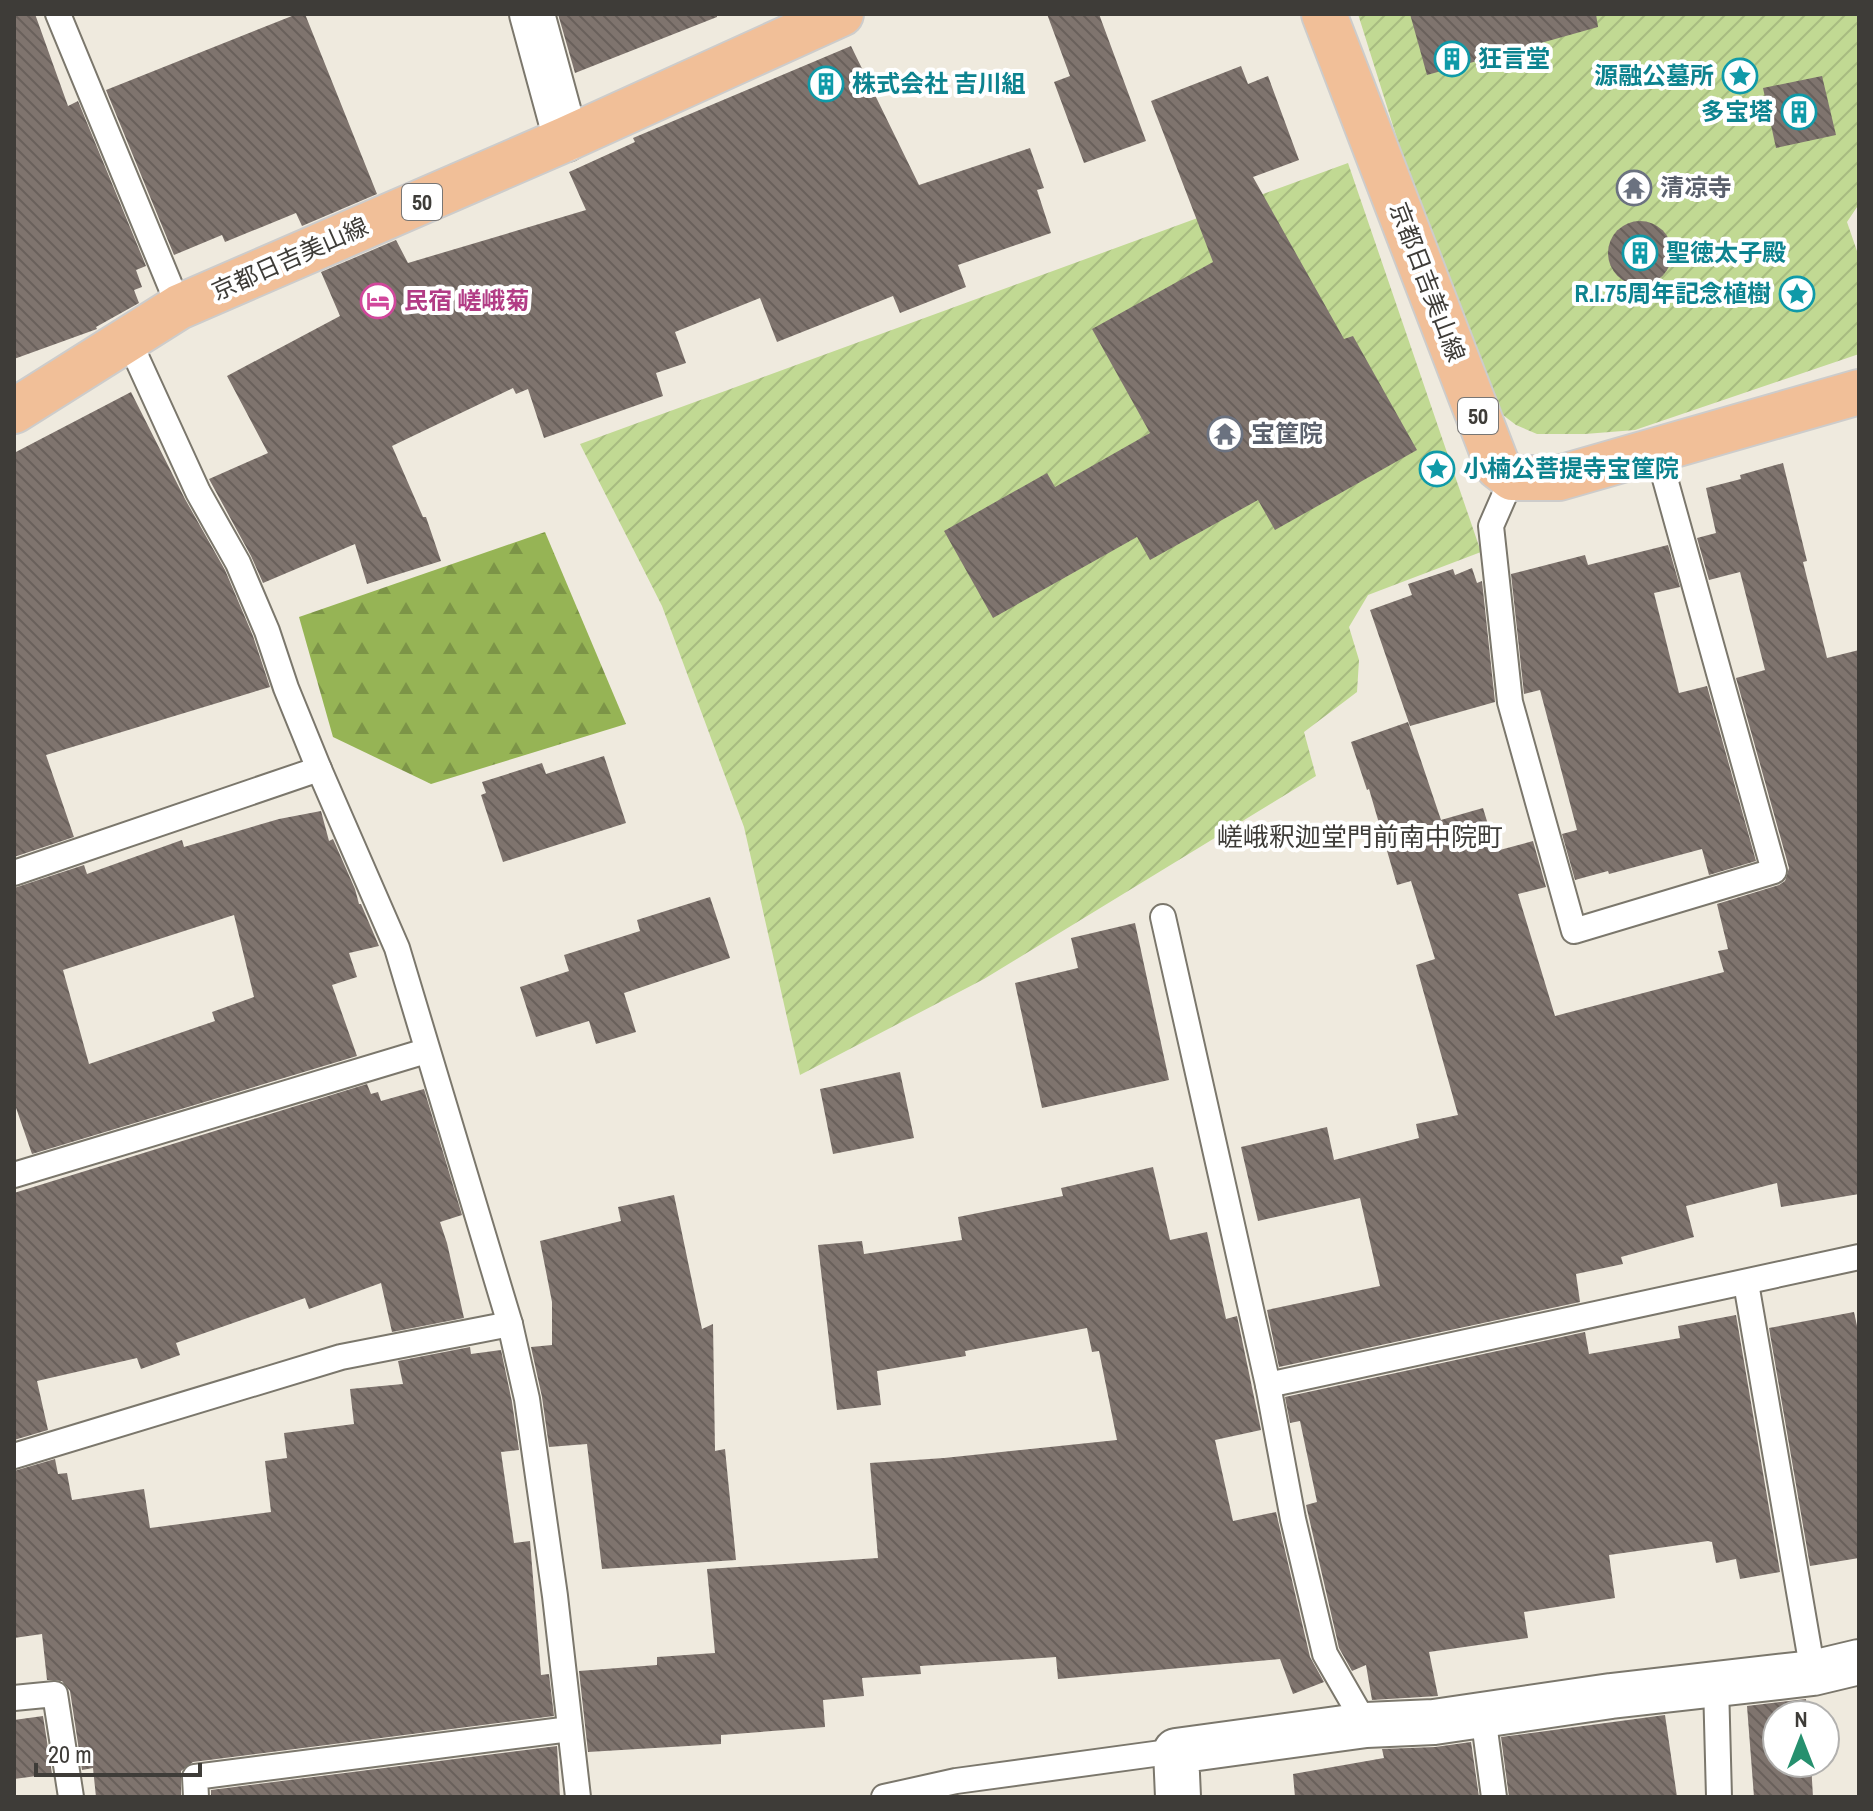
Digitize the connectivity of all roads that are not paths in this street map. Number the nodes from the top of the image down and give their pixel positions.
1 (58, 14) edge
2 (532, 14) edge
3 (841, 14) edge
4 (1324, 14) edge
5 (566, 139) junction
6 (179, 307) junction
7 (128, 339) junction
8 (1859, 392) edge
9 (14, 411) edge
10 (1657, 450) junction
11 (1512, 478) junction
12 (319, 769) junction
13 (14, 873) edge
14 (1163, 917) dead end
15 (426, 1051) junction
16 (14, 1175) edge
17 (1859, 1257) edge
18 (1746, 1283) junction
19 (510, 1324) junction
20 (1268, 1385) junction
21 (14, 1456) edge
22 (1859, 1662) edge
23 (1813, 1673) junction
24 (1716, 1684) junction
25 (14, 1698) edge
26 (1483, 1715) junction
27 (1366, 1725) junction
28 (570, 1729) junction
29 (1176, 1751) junction
30 (71, 1797) edge
31 (196, 1797) edge
32 (578, 1797) edge
33 (884, 1797) edge
34 (1178, 1797) edge
35 (1494, 1797) edge
36 (1719, 1797) edge

1 - 6 lane
2 - 5 street
3 - 5 main road, 京都日吉美山線 / 50
4 - 11 main road, 京都日吉美山線 / 50
5 - 6 main road, 京都日吉美山線 / 50
6 - 7 main road, 京都日吉美山線 / 50
7 - 9 main road, 京都日吉美山線 / 50
7 - 12 lane
8 - 10 main road
10 - 11 main road
10 - 11 lane
12 - 13 lane
12 - 15 lane
14 - 20 lane
15 - 16 lane
15 - 19 lane
17 - 18 lane
18 - 20 lane
18 - 23 lane
19 - 21 lane
19 - 28 lane
20 - 27 lane
22 - 23 street
23 - 24 street
24 - 26 street
24 - 36 lane
25 - 30 lane
26 - 27 street
26 - 35 lane
27 - 29 street
28 - 31 lane
28 - 32 lane
29 - 33 lane
29 - 34 street

